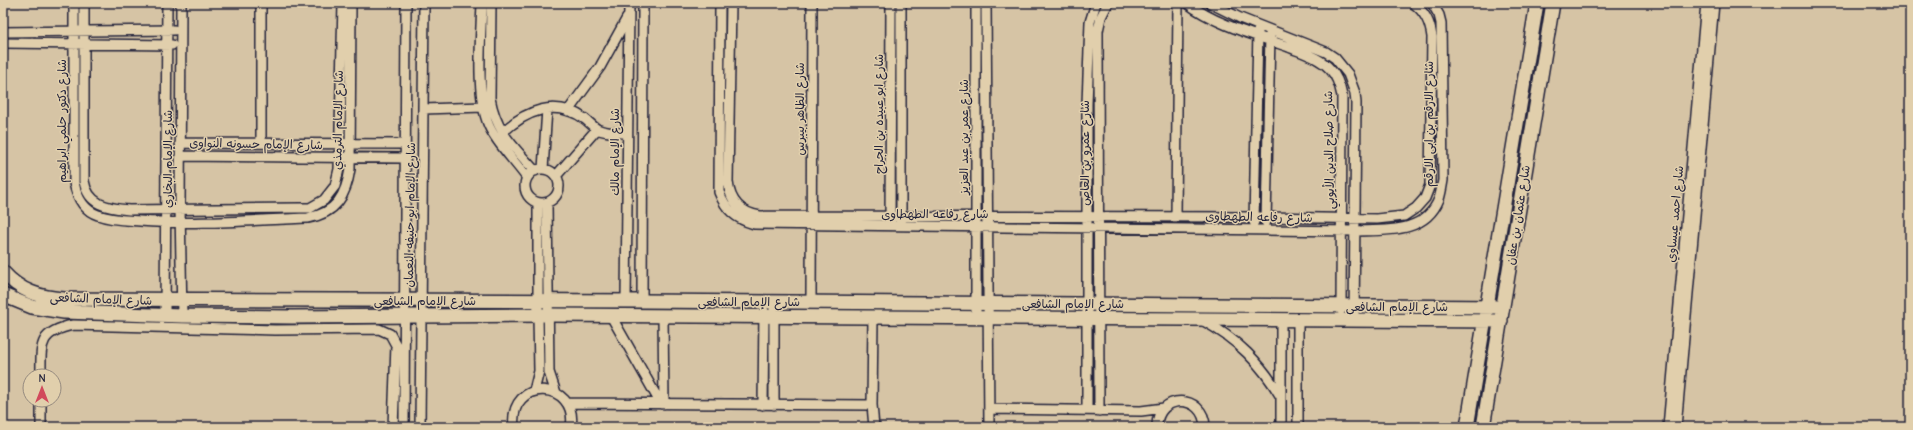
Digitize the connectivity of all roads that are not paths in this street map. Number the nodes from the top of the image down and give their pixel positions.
1 (74, 3) edge
2 (84, 3) edge
3 (167, 3) edge
4 (181, 3) edge
5 (261, 3) edge
6 (343, 3) edge
7 (351, 3) edge
8 (406, 3) edge
9 (424, 3) edge
10 (482, 3) edge
11 (491, 3) edge
12 (629, 3) edge
13 (643, 3) edge
14 (720, 3) edge
15 (731, 3) edge
16 (812, 3) edge
17 (891, 3) edge
18 (901, 3) edge
19 (976, 3) edge
20 (986, 3) edge
21 (1096, 3) edge
22 (1108, 3) edge
23 (1178, 3) edge
24 (1187, 3) edge
25 (1210, 3) edge
26 (1413, 3) edge
27 (1432, 3) edge
28 (1537, 3) edge
29 (1553, 3) edge
30 (1706, 3) edge
31 (1714, 3) edge
32 (629, 15) junction
33 (1258, 25) junction
34 (167, 30) junction
35 (181, 30) junction
36 (1270, 30) junction
37 (74, 31) junction
38 (84, 31) junction
39 (3, 32) edge
40 (1258, 36) junction
41 (1270, 40) junction
42 (3, 43) edge
43 (74, 44) junction
44 (84, 44) junction
45 (167, 45) junction
46 (181, 45) junction
47 (720, 56) junction
48 (731, 56) junction
49 (483, 107) junction
50 (424, 109) junction
51 (547, 109) junction
52 (568, 111) junction
53 (597, 129) junction
54 (502, 133) junction
55 (627, 134) junction
56 (180, 143) junction
57 (261, 143) junction
58 (341, 144) junction
59 (351, 144) junction
60 (404, 144) junction
61 (1431, 148) junction
62 (1443, 148) junction
63 (180, 156) junction
64 (341, 158) junction
65 (350, 158) junction
66 (404, 158) junction
67 (539, 170) junction
68 (556, 176) junction
69 (527, 178) junction
70 (543, 203) junction
71 (166, 209) junction
72 (180, 209) junction
73 (890, 216) junction
74 (901, 216) junction
75 (975, 216) junction
76 (987, 216) junction
77 (1086, 216) junction
78 (1097, 216) junction
79 (1176, 216) junction
80 (1254, 217) junction
81 (1266, 217) junction
82 (1342, 219) junction
83 (1356, 219) junction
84 (812, 220) junction
85 (166, 222) junction
86 (180, 222) junction
87 (890, 225) junction
88 (901, 225) junction
89 (975, 226) junction
90 (987, 226) junction
91 (1086, 227) junction
92 (1098, 227) junction
93 (1254, 229) junction
94 (1265, 229) junction
95 (1341, 230) junction
96 (1355, 231) junction
97 (3, 272) edge
98 (165, 285) junction
99 (181, 285) junction
100 (3, 295) edge
101 (166, 300) junction
102 (181, 300) junction
103 (404, 301) junction
104 (421, 301) junction
105 (543, 301) junction
106 (626, 301) junction
107 (642, 301) junction
108 (769, 302) junction
109 (811, 302) junction
110 (982, 303) junction
111 (1092, 304) junction
112 (1341, 306) junction
113 (1354, 307) junction
114 (1487, 307) junction
115 (1503, 308) junction
116 (165, 315) junction
117 (182, 316) junction
118 (404, 316) junction
119 (421, 316) junction
120 (543, 316) junction
121 (611, 316) junction
122 (663, 317) junction
123 (769, 317) junction
124 (873, 318) junction
125 (982, 319) junction
126 (1093, 319) junction
127 (1201, 320) junction
128 (1281, 321) junction
129 (1298, 321) junction
130 (1340, 321) junction
131 (1354, 321) junction
132 (1485, 321) junction
133 (1500, 321) junction
134 (274, 324) junction
135 (292, 324) junction
136 (41, 368) edge
137 (534, 391) junction
138 (556, 393) junction
139 (1281, 397) junction
140 (567, 403) junction
141 (662, 404) junction
142 (763, 405) junction
143 (774, 405) junction
144 (872, 406) junction
145 (41, 408) edge
146 (1164, 408) junction
147 (989, 409) junction
148 (1088, 410) junction
149 (1099, 411) junction
150 (41, 427) edge
151 (393, 427) edge
152 (404, 427) edge
153 (420, 427) edge
154 (514, 427) edge
155 (571, 427) edge
156 (874, 427) edge
157 (989, 427) edge
158 (1157, 427) edge
159 (1205, 427) edge
160 (1281, 427) edge
161 (1298, 427) edge
162 (1467, 427) edge
163 (1483, 427) edge
164 (1668, 427) edge
165 (1676, 427) edge

1 - 37 street, شارع دكتور حلمي ابراهيم
2 - 38 street, شارع دكتور حلمي ابراهيم
3 - 34 street, شارع الإمام البخاري
4 - 35 street, شارع الإمام البخاري
5 - 57 street
6 - 58 street, شارع الإمام الترمذي
7 - 59 street, شارع الإمام الترمذي
8 - 60 street, شارع الإمام ابو حنيفه النعمان
9 - 50 street, شارع الإمام ابو حنيفه النعمان
10 - 49 street
11 - 54 street
12 - 32 street, شارع الإمام مالك
13 - 107 street
14 - 47 street, شارع رفاعه الطهطاوى
15 - 48 street, شارع رفاعه الطهطاوى
16 - 84 street, شارع الظاهر بيبرس
17 - 73 street, شارع ابو عبيده بن الجراح
18 - 74 street, شارع ابو عبيده بن الجراح
19 - 75 street, شارع عمر بن عبد العزيز
20 - 76 street, شارع عمر بن عبد العزيز
21 - 77 street, شارع عمرو بن العاص
22 - 78 street, شارع عمرو بن العاص
23 - 79 street
24 - 40 street, شارع صلاح الدين الأيوبي
25 - 33 street
26 - 61 street, شارع الارقم بن ابى الارقم
27 - 62 street, شارع الارقم بن ابى الارقم
28 - 114 street, شارع عثمان بن عفان
29 - 115 street, شارع عثمان بن عفان
30 - 164 street, شارع احمد عيساوي
31 - 165 street, شارع احمد عيساوي
32 - 52 street
32 - 55 street, شارع الإمام مالك
33 - 36 street
33 - 40 street
34 - 35 street
34 - 38 street
34 - 45 street, شارع الإمام البخاري
35 - 46 street, شارع الإمام البخاري
36 - 41 street
36 - 83 street
37 - 38 street
37 - 39 street
37 - 43 street, شارع دكتور حلمي ابراهيم
38 - 44 street, شارع دكتور حلمي ابراهيم
40 - 41 street, شارع صلاح الدين الأيوبي
40 - 80 street
41 - 81 street
41 - 82 street, شارع صلاح الدين الأيوبي
42 - 43 street
43 - 44 street
43 - 85 street, شارع دكتور حلمي ابراهيم
44 - 45 street
44 - 71 street, شارع دكتور حلمي ابراهيم
45 - 46 street
45 - 71 street, شارع الإمام البخاري
46 - 56 street, شارع الإمام البخاري
47 - 48 street
47 - 84 street, شارع رفاعه الطهطاوى
48 - 84 street, شارع رفاعه الطهطاوى
49 - 50 street
49 - 69 street
50 - 104 street, شارع الإمام ابو حنيفه النعمان
51 - 52 street
51 - 54 street
51 - 67 street
52 - 53 street
53 - 55 street
53 - 68 street
54 - 67 street
55 - 106 street, شارع الإمام مالك
56 - 57 street, شارع الإمام حسونه النواوى
56 - 63 street, شارع الإمام البخاري
57 - 58 street, شارع الإمام حسونه النواوى
58 - 59 street, شارع الإمام حسونه النواوى
58 - 64 street, شارع الإمام الترمذي
59 - 60 street, شارع الإمام حسونه النواوى
59 - 65 street, شارع الإمام الترمذي
60 - 66 street, شارع الإمام ابو حنيفه النعمان
61 - 62 street
61 - 83 street, شارع الارقم بن ابى الارقم
62 - 96 street, شارع الارقم بن ابى الارقم
63 - 64 street, شارع الإمام حسونه النواوى
63 - 72 street, شارع الإمام البخاري
64 - 65 street, شارع الإمام حسونه النواوى
64 - 72 street, شارع الإمام الترمذي
65 - 66 street, شارع الإمام حسونه النواوى
65 - 86 street, شارع الإمام الترمذي
66 - 103 street, شارع الإمام ابو حنيفه النعمان
67 - 68 street
67 - 69 street
68 - 70 street
69 - 70 street
70 - 105 street
71 - 72 street, شارع الإمام الترمذي
71 - 85 street, شارع الإمام البخاري
72 - 86 street, شارع الإمام البخاري
73 - 74 street, شارع رفاعه الطهطاوى
73 - 84 street, شارع رفاعه الطهطاوى
73 - 87 street, شارع ابو عبيده بن الجراح
74 - 75 street, شارع رفاعه الطهطاوى
74 - 88 street, شارع ابو عبيده بن الجراح
75 - 76 street, شارع رفاعه الطهطاوى
75 - 89 street, شارع عمر بن عبد العزيز
76 - 77 street, شارع رفاعه الطهطاوى
76 - 90 street, شارع عمر بن عبد العزيز
77 - 78 street, شارع رفاعه الطهطاوى
77 - 91 street, شارع عمرو بن العاص
78 - 79 street, شارع رفاعه الطهطاوى
78 - 92 street, شارع عمرو بن العاص
79 - 80 street, شارع رفاعه الطهطاوى
80 - 81 street, شارع رفاعه الطهطاوى
80 - 93 street
81 - 82 street, شارع رفاعه الطهطاوى
81 - 94 street
82 - 83 street, شارع رفاعه الطهطاوى
82 - 95 street, شارع صلاح الدين الأيوبي
83 - 96 street
84 - 87 street, شارع رفاعه الطهطاوى
84 - 109 street, شارع الظاهر بيبرس
85 - 86 street, شارع الإمام الترمذي
85 - 98 street, شارع الإمام البخاري
86 - 99 street, شارع الإمام البخاري
87 - 88 street, شارع رفاعه الطهطاوى
88 - 89 street, شارع رفاعه الطهطاوى
89 - 90 street, شارع رفاعه الطهطاوى
89 - 110 street, شارع عمر بن عبد العزيز
90 - 91 street, شارع رفاعه الطهطاوى
90 - 110 street, شارع عمر بن عبد العزيز
91 - 92 street, شارع رفاعه الطهطاوى
91 - 111 street, شارع عمرو بن العاص
92 - 93 street, شارع رفاعه الطهطاوى
92 - 111 street, شارع عمرو بن العاص
93 - 94 street, شارع رفاعه الطهطاوى
94 - 95 street, شارع رفاعه الطهطاوى
95 - 96 street, شارع رفاعه الطهطاوى
95 - 112 street, شارع صلاح الدين الأيوبي
96 - 113 street
97 - 101 street, شارع الإمام الشافعى
98 - 99 street
98 - 101 street, شارع الإمام البخاري
99 - 102 street, شارع الإمام البخاري
100 - 116 street, شارع الإمام الشافعى
101 - 102 street, شارع الإمام الشافعى
101 - 116 street, شارع الإمام البخاري
102 - 103 street, شارع الإمام الشافعى
102 - 117 street, شارع الإمام البخاري
103 - 104 street, شارع الإمام الشافعى
103 - 118 street, شارع الإمام ابو حنيفه النعمان
104 - 105 street, شارع الإمام الشافعى
104 - 119 street, شارع الإمام ابو حنيفه النعمان
105 - 106 street, شارع الإمام الشافعى
105 - 120 street
106 - 107 street, شارع الإمام الشافعى
107 - 108 street, شارع الإمام الشافعى
108 - 109 street, شارع الإمام الشافعى
108 - 123 street
109 - 110 street, شارع الإمام الشافعى
110 - 111 street, شارع الإمام الشافعى
110 - 125 street, شارع عمر بن عبد العزيز
111 - 112 street, شارع الإمام الشافعى
111 - 126 street
112 - 113 street, شارع الإمام الشافعى
112 - 130 street, شارع صلاح الدين الأيوبي
113 - 114 street, شارع الإمام الشافعى
113 - 131 street
114 - 115 street, شارع الإمام الشافعى
114 - 132 street, شارع عثمان بن عفان
115 - 133 street, شارع عثمان بن عفان
116 - 117 street, شارع الإمام الشافعى
117 - 134 street, شارع الإمام الشافعى
118 - 119 street, شارع الإمام الشافعى
118 - 135 street, شارع الإمام الشافعى
118 - 152 street, شارع الإمام ابو حنيفه النعمان
119 - 120 street, شارع الإمام الشافعى
119 - 153 street, شارع الإمام ابو حنيفه النعمان
120 - 121 street, شارع الإمام الشافعى
120 - 137 street
120 - 138 street
121 - 122 street, شارع الإمام الشافعى
121 - 141 street
122 - 123 street, شارع الإمام الشافعى
122 - 141 street
123 - 124 street, شارع الإمام الشافعى
123 - 142 street
123 - 143 street
124 - 125 street, شارع الإمام الشافعى
124 - 144 street
125 - 126 street, شارع الإمام الشافعى
125 - 147 street, شارع عمر بن عبد العزيز
126 - 127 street, شارع الإمام الشافعى
126 - 148 street
126 - 149 street
127 - 128 street, شارع الإمام الشافعى
127 - 139 street
128 - 129 street, شارع الإمام الشافعى
128 - 139 street
129 - 130 street, شارع الإمام الشافعى
129 - 161 street
130 - 131 street, شارع الإمام الشافعى
131 - 132 street, شارع الإمام الشافعى
132 - 133 street, شارع الإمام الشافعى
132 - 162 street, شارع عثمان بن عفان
133 - 163 street, شارع عثمان بن عفان
134 - 135 street, شارع الإمام الشافعى
134 - 136 street
135 - 151 street
137 - 138 street
137 - 154 street
138 - 140 street
139 - 160 street
140 - 141 street
140 - 155 street
141 - 142 street
142 - 143 street
143 - 144 street
144 - 156 street
145 - 150 street
146 - 149 street
146 - 158 street
146 - 159 street
147 - 148 street
147 - 157 street, شارع عمر بن عبد العزيز
148 - 149 street

